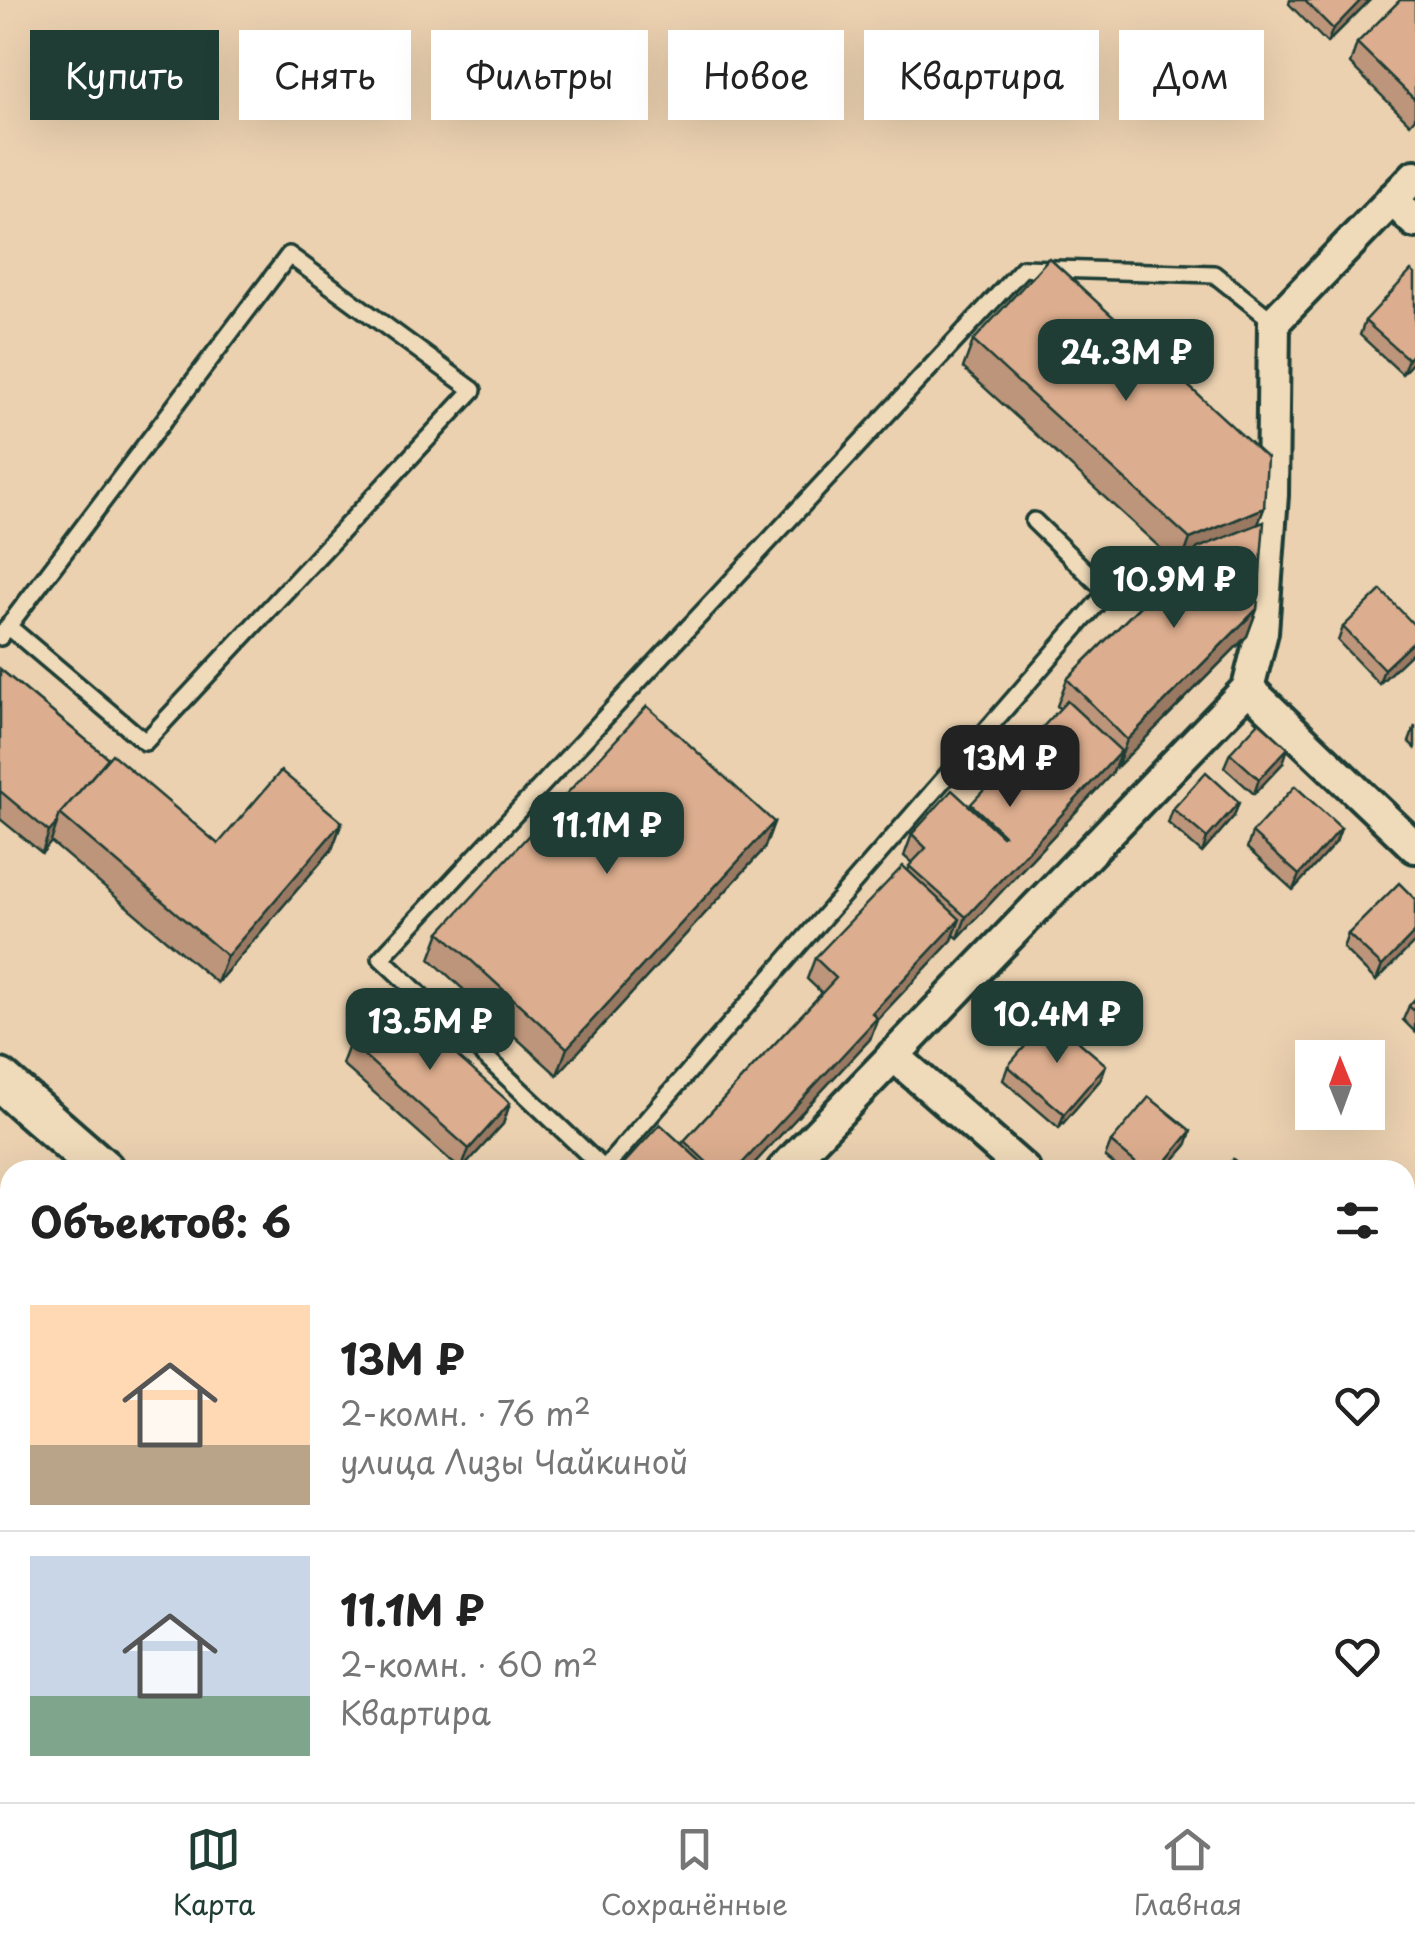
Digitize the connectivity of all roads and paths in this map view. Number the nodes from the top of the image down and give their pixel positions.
1 (1415, 176) edge
2 (1392, 199) junction
3 (1415, 222) edge
4 (1274, 322) junction
5 (1034, 521) dead end
6 (5, 632) edge
7 (1248, 688) junction
8 (1415, 848) edge
9 (893, 1055) junction
10 (3, 1089) edge
11 (92, 1160) edge
12 (594, 1160) edge
13 (611, 1160) edge
14 (793, 1160) edge
15 (1013, 1160) edge

1 - 2 street
2 - 3 street
2 - 4 street
4 - 7 street
4 - 12 lane
5 - 13 lane
6 - 6 lane
7 - 8 street
7 - 9 street
9 - 14 street
9 - 15 street
10 - 11 main road

